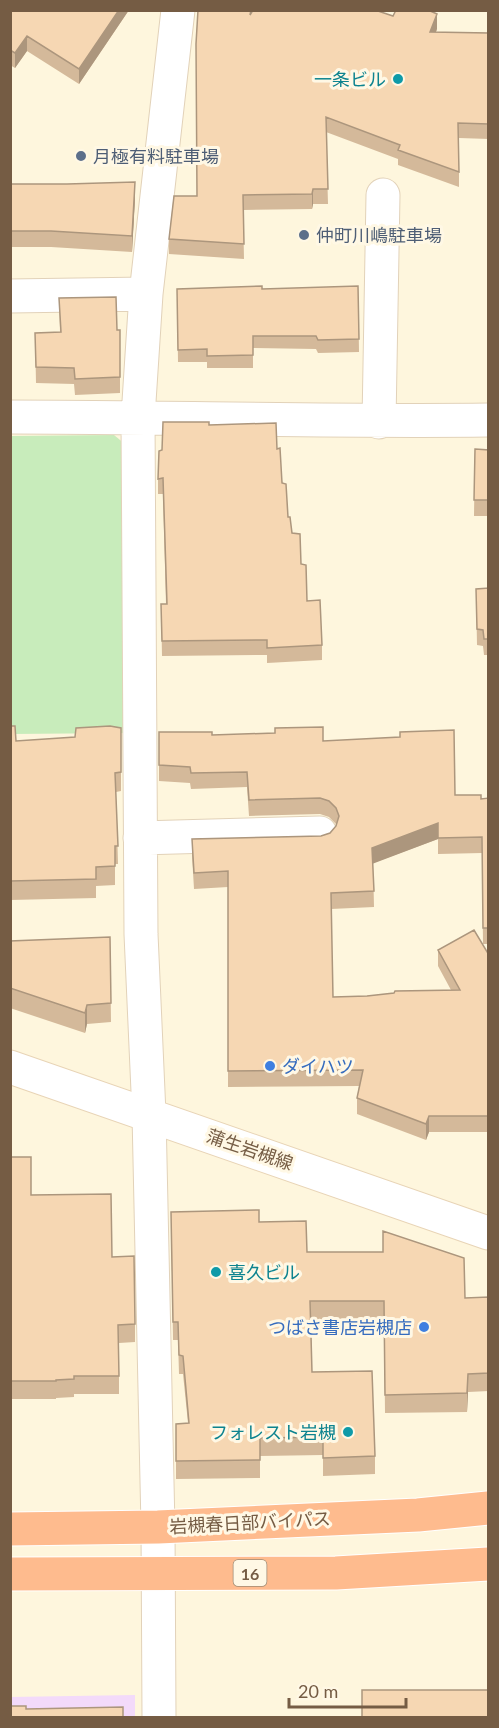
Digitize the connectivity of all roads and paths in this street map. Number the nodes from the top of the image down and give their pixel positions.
1 (178, 10) edge
2 (383, 195) dead end
3 (146, 294) junction
4 (10, 296) edge
5 (10, 417) edge
6 (138, 417) junction
7 (489, 420) edge
8 (379, 422) junction
9 (320, 833) dead end
10 (140, 838) junction
11 (10, 1067) edge
12 (149, 1114) junction
13 (489, 1233) edge
14 (489, 1508) edge
15 (158, 1527) junction
16 (10, 1529) edge
17 (489, 1564) edge
18 (159, 1573) junction
19 (10, 1574) edge
20 (159, 1718) edge

1 - 3 street
2 - 8 street
3 - 4 street
3 - 6 street
5 - 6 street
6 - 8 street
6 - 10 street
7 - 8 street
9 - 10 street
10 - 12 street
11 - 12 street, 蒲生岩槻線
12 - 13 street, 蒲生岩槻線
12 - 15 street
14 - 15 highway, 岩槻春日部バイパス
15 - 16 highway, 岩槻春日部バイパス
15 - 18 street
17 - 18 highway, 16
18 - 19 highway, 16
18 - 20 street

